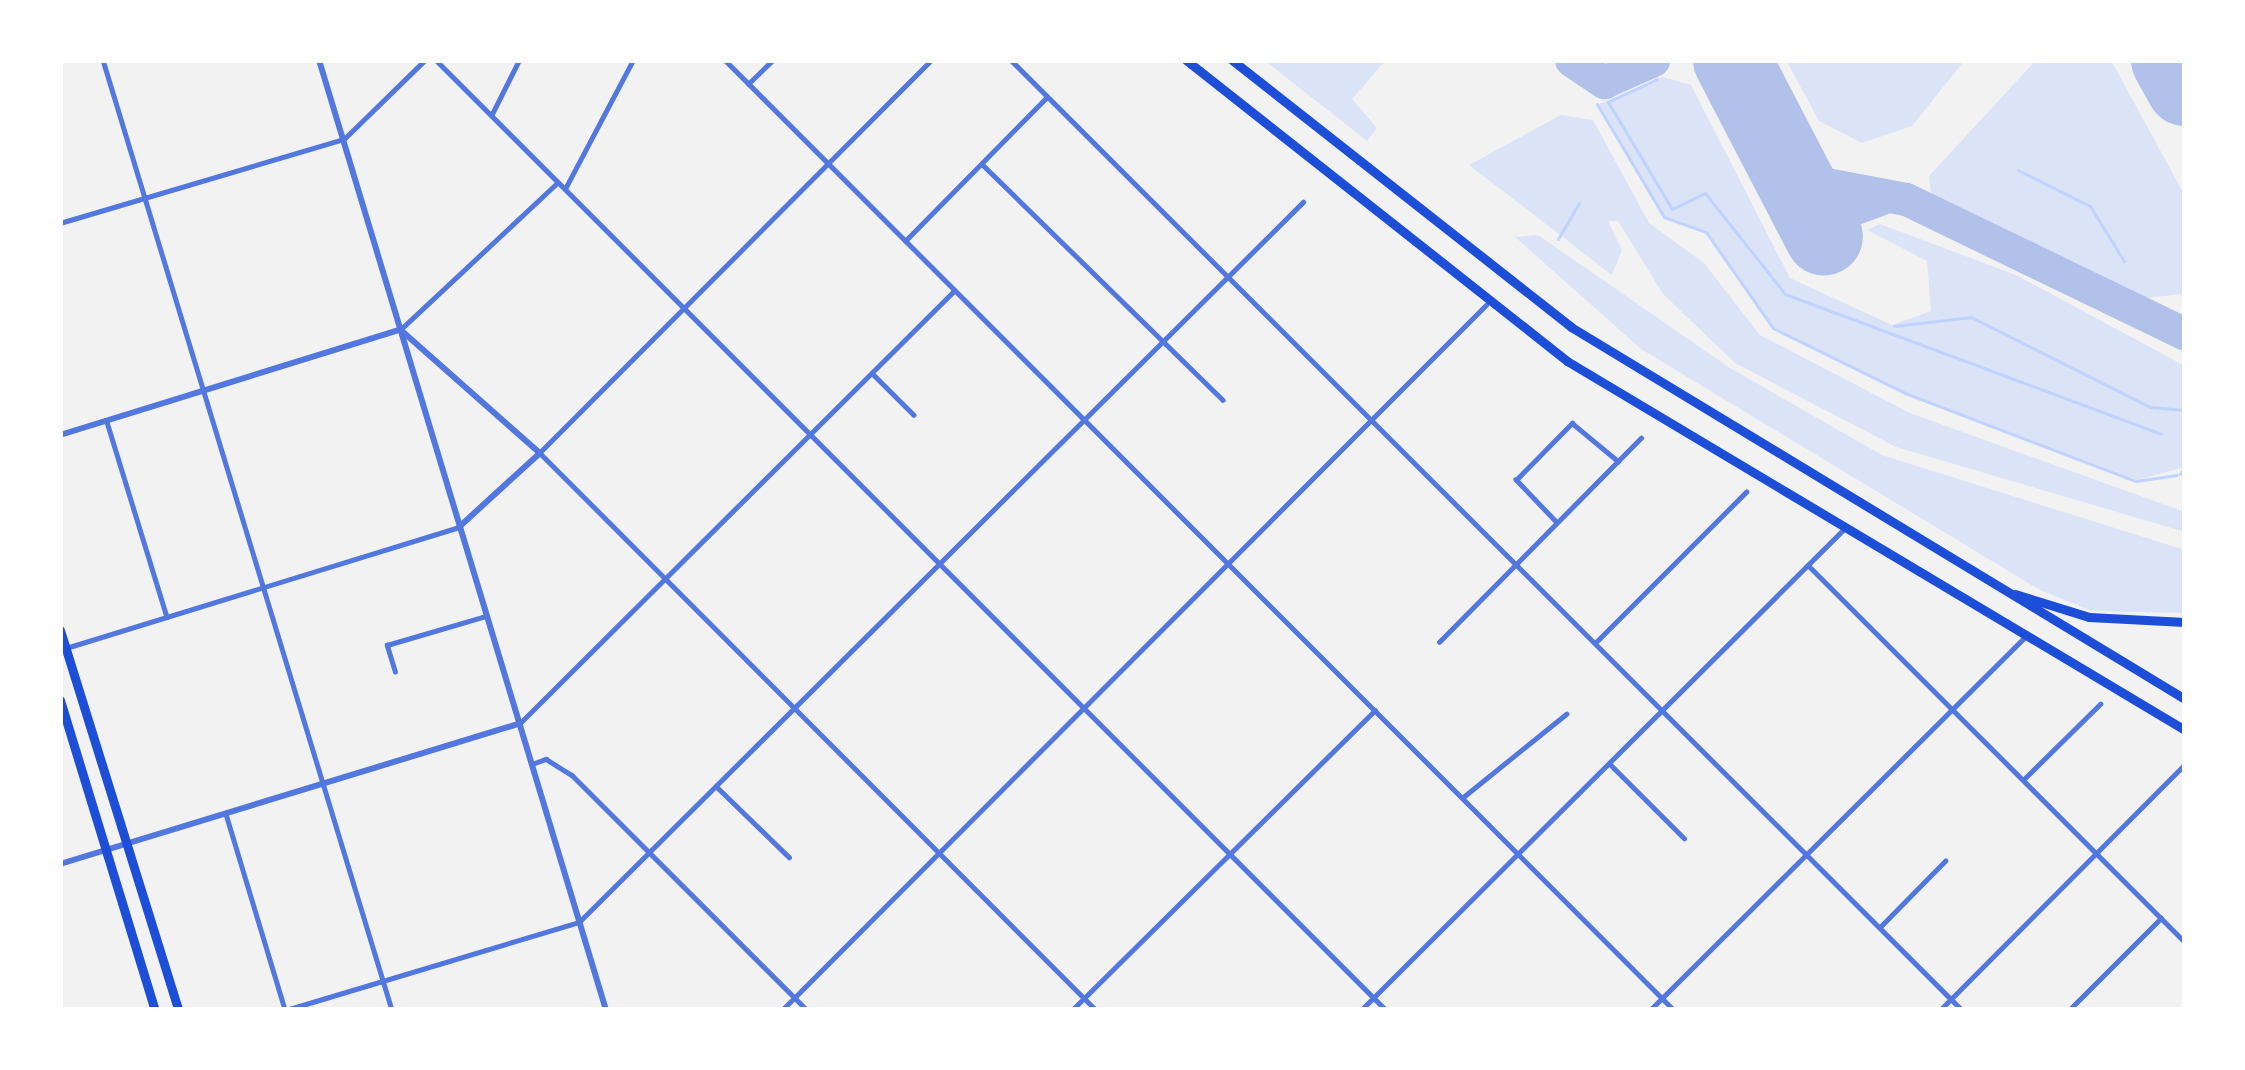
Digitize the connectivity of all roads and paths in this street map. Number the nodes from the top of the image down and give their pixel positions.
1 (104, 60) edge
2 (320, 60) edge
3 (425, 60) edge
4 (436, 60) edge
5 (519, 60) edge
6 (633, 60) edge
7 (725, 60) edge
8 (773, 60) edge
9 (932, 60) edge
10 (1011, 60) edge
11 (1186, 60) edge
12 (1232, 60) edge
13 (748, 84) junction
14 (1047, 97) junction
15 (492, 115) junction
16 (344, 139) junction
17 (827, 164) junction
18 (982, 164) junction
19 (560, 181) junction
20 (566, 187) junction
21 (143, 197) junction
22 (1303, 202) dead end
23 (60, 223) edge
24 (905, 242) junction
25 (1228, 278) junction
26 (954, 291) junction
27 (1486, 304) junction
28 (684, 306) junction
29 (400, 330) junction
30 (1162, 340) junction
31 (872, 374) junction
32 (207, 393) junction
33 (1222, 400) dead end
34 (914, 415) dead end
35 (1374, 419) junction
36 (106, 422) junction
37 (1084, 422) junction
38 (60, 435) edge
39 (810, 436) junction
40 (1641, 438) dead end
41 (540, 453) junction
42 (1618, 461) junction
43 (1746, 492) dead end
44 (1556, 523) junction
45 (459, 527) junction
46 (1845, 528) junction
47 (1517, 563) junction
48 (940, 564) junction
49 (1228, 565) junction
50 (1808, 565) junction
51 (666, 580) junction
52 (264, 589) junction
53 (2010, 593) junction
54 (486, 616) junction
55 (167, 617) junction
56 (2185, 622) edge
57 (60, 630) edge
58 (2027, 634) junction
59 (1439, 642) dead end
60 (1596, 642) junction
61 (65, 648) junction
62 (395, 672) dead end
63 (2185, 699) edge
64 (60, 700) edge
65 (2100, 704) dead end
66 (1662, 708) junction
67 (1952, 708) junction
68 (795, 709) junction
69 (1084, 709) junction
70 (1375, 710) junction
71 (1566, 714) dead end
72 (520, 723) junction
73 (2185, 730) edge
74 (1610, 764) junction
75 (2185, 764) edge
76 (530, 766) junction
77 (2024, 779) junction
78 (324, 786) junction
79 (716, 786) junction
80 (1462, 798) junction
81 (226, 814) junction
82 (1684, 838) dead end
83 (128, 843) junction
84 (106, 850) junction
85 (651, 852) junction
86 (1806, 852) junction
87 (939, 853) junction
88 (1230, 854) junction
89 (2098, 854) junction
90 (1519, 856) junction
91 (789, 857) dead end
92 (1945, 861) dead end
93 (60, 864) edge
94 (2162, 918) junction
95 (579, 922) junction
96 (1880, 927) junction
97 (2185, 942) edge
98 (383, 980) junction
99 (795, 998) junction
100 (1084, 998) junction
101 (1374, 998) junction
102 (1662, 998) junction
103 (1952, 999) junction
104 (154, 1010) edge
105 (178, 1010) edge
106 (285, 1010) edge
107 (392, 1010) edge
108 (606, 1010) edge
109 (782, 1010) edge
110 (807, 1010) edge
111 (1072, 1010) edge
112 (1096, 1010) edge
113 (1361, 1010) edge
114 (1386, 1010) edge
115 (1650, 1010) edge
116 (1674, 1010) edge
117 (1940, 1010) edge
118 (1962, 1010) edge
119 (2069, 1010) edge

1 - 21 street
2 - 16 street
3 - 16 street
4 - 15 street
5 - 15 street
6 - 20 street
7 - 13 street
8 - 13 street
9 - 17 street
10 - 14 street
11 - 27 main road
12 - 53 main road
13 - 17 street
14 - 18 street
14 - 25 street
15 - 19 street
16 - 21 street
16 - 29 street
17 - 24 street
17 - 28 street
18 - 24 street
18 - 30 street
19 - 20 street
19 - 29 street
20 - 28 street
21 - 23 street
21 - 32 street
22 - 25 street
24 - 26 street
25 - 30 street
25 - 35 street
26 - 31 street
26 - 37 street
27 - 35 street
27 - 46 main road
28 - 39 street
28 - 41 street
29 - 32 street
29 - 41 street
29 - 45 street
30 - 33 street
30 - 37 street
31 - 34 street
31 - 39 street
32 - 36 street
32 - 52 street
35 - 47 street
35 - 49 street
36 - 38 street
36 - 55 street
37 - 48 street
37 - 49 street
39 - 48 street
39 - 51 street
40 - 42 street
41 - 45 street
41 - 51 street
42 - 44 street
42 - 44 street
43 - 60 street
44 - 47 street
45 - 52 street
45 - 54 street
46 - 50 street
46 - 58 main road
47 - 59 street
47 - 60 street
48 - 68 street
48 - 69 street
49 - 69 street
49 - 70 street
50 - 66 street
50 - 67 street
51 - 68 street
51 - 72 street
52 - 55 street
52 - 78 street
53 - 56 main road
53 - 63 main road
54 - 62 street
54 - 72 street
55 - 61 street
57 - 61 main road
58 - 67 street
58 - 73 main road
60 - 66 street
61 - 83 main road
64 - 84 main road
65 - 77 street
66 - 74 street
66 - 86 street
67 - 77 street
67 - 86 street
68 - 79 street
68 - 87 street
69 - 87 street
69 - 88 street
70 - 80 street
70 - 88 street
71 - 80 street
72 - 76 street
72 - 78 street
74 - 82 street
74 - 90 street
75 - 89 street
76 - 85 street
76 - 95 street
77 - 89 street
78 - 81 street
78 - 98 street
79 - 85 street
79 - 91 street
80 - 90 street
81 - 83 street
81 - 106 street
83 - 84 street
83 - 105 main road
84 - 93 street
84 - 104 main road
85 - 95 street
85 - 99 street
86 - 96 street
86 - 102 street
87 - 99 street
87 - 100 street
88 - 100 street
88 - 101 street
89 - 94 street
89 - 103 street
90 - 101 street
90 - 102 street
92 - 96 street
94 - 97 street
94 - 119 street
95 - 98 street
95 - 108 street
96 - 103 street
98 - 106 street
98 - 107 street
99 - 109 street
99 - 110 street
100 - 111 street
100 - 112 street
101 - 113 street
101 - 114 street
102 - 115 street
102 - 116 street
103 - 117 street
103 - 118 street

